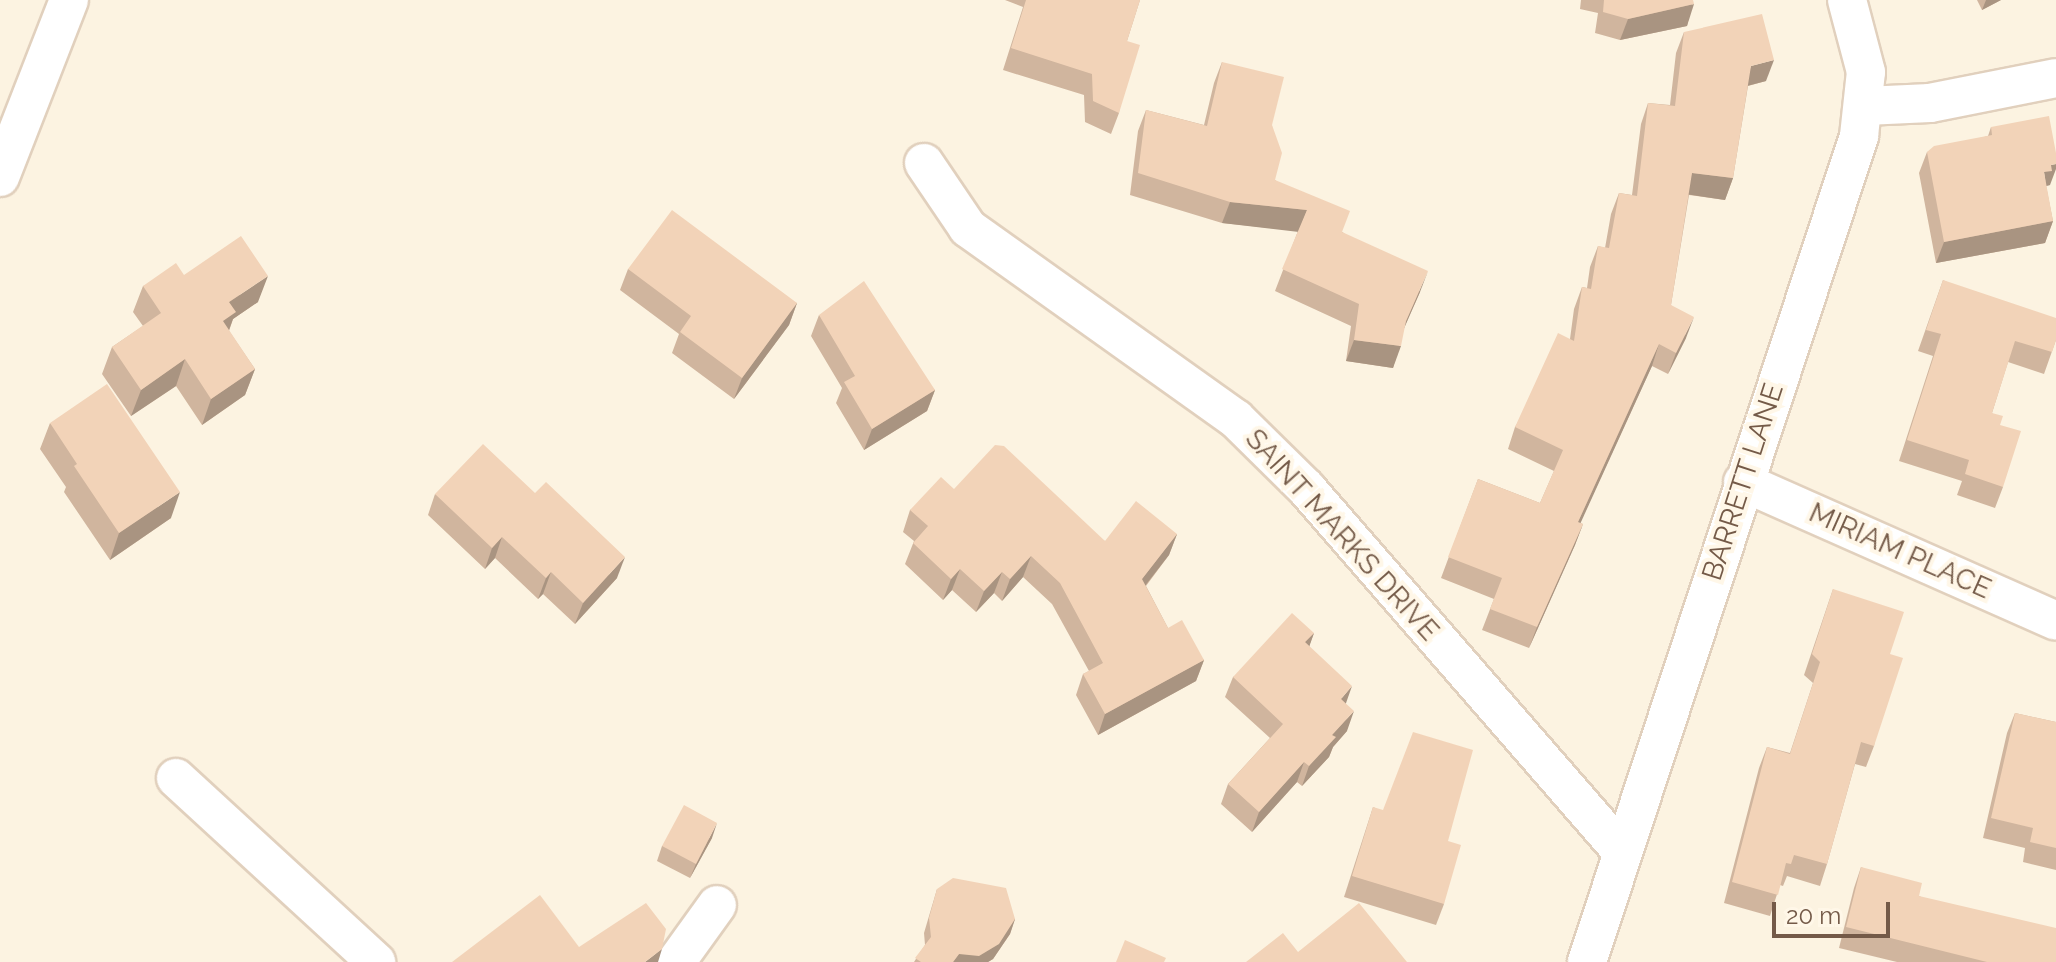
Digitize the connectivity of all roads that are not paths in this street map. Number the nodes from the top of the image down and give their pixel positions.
1 (69, 0) edge
2 (1847, 0) edge
3 (2056, 78) edge
4 (1865, 106) junction
5 (924, 163) dead end
6 (0, 177) edge
7 (1743, 482) junction
8 (2056, 621) edge
9 (176, 778) dead end
10 (1621, 851) junction
11 (717, 905) dead end
12 (376, 962) edge
13 (676, 962) edge
14 (1587, 962) edge

1 - 6 street
2 - 4 street, BARRETT LANE
3 - 4 street
4 - 7 street, BARRETT LANE
5 - 10 street, SAINT MARKS DRIVE
7 - 8 street, MIRIAM PLACE
7 - 10 street, BARRETT LANE
9 - 12 street
10 - 14 street, BARRETT LANE
11 - 13 street

